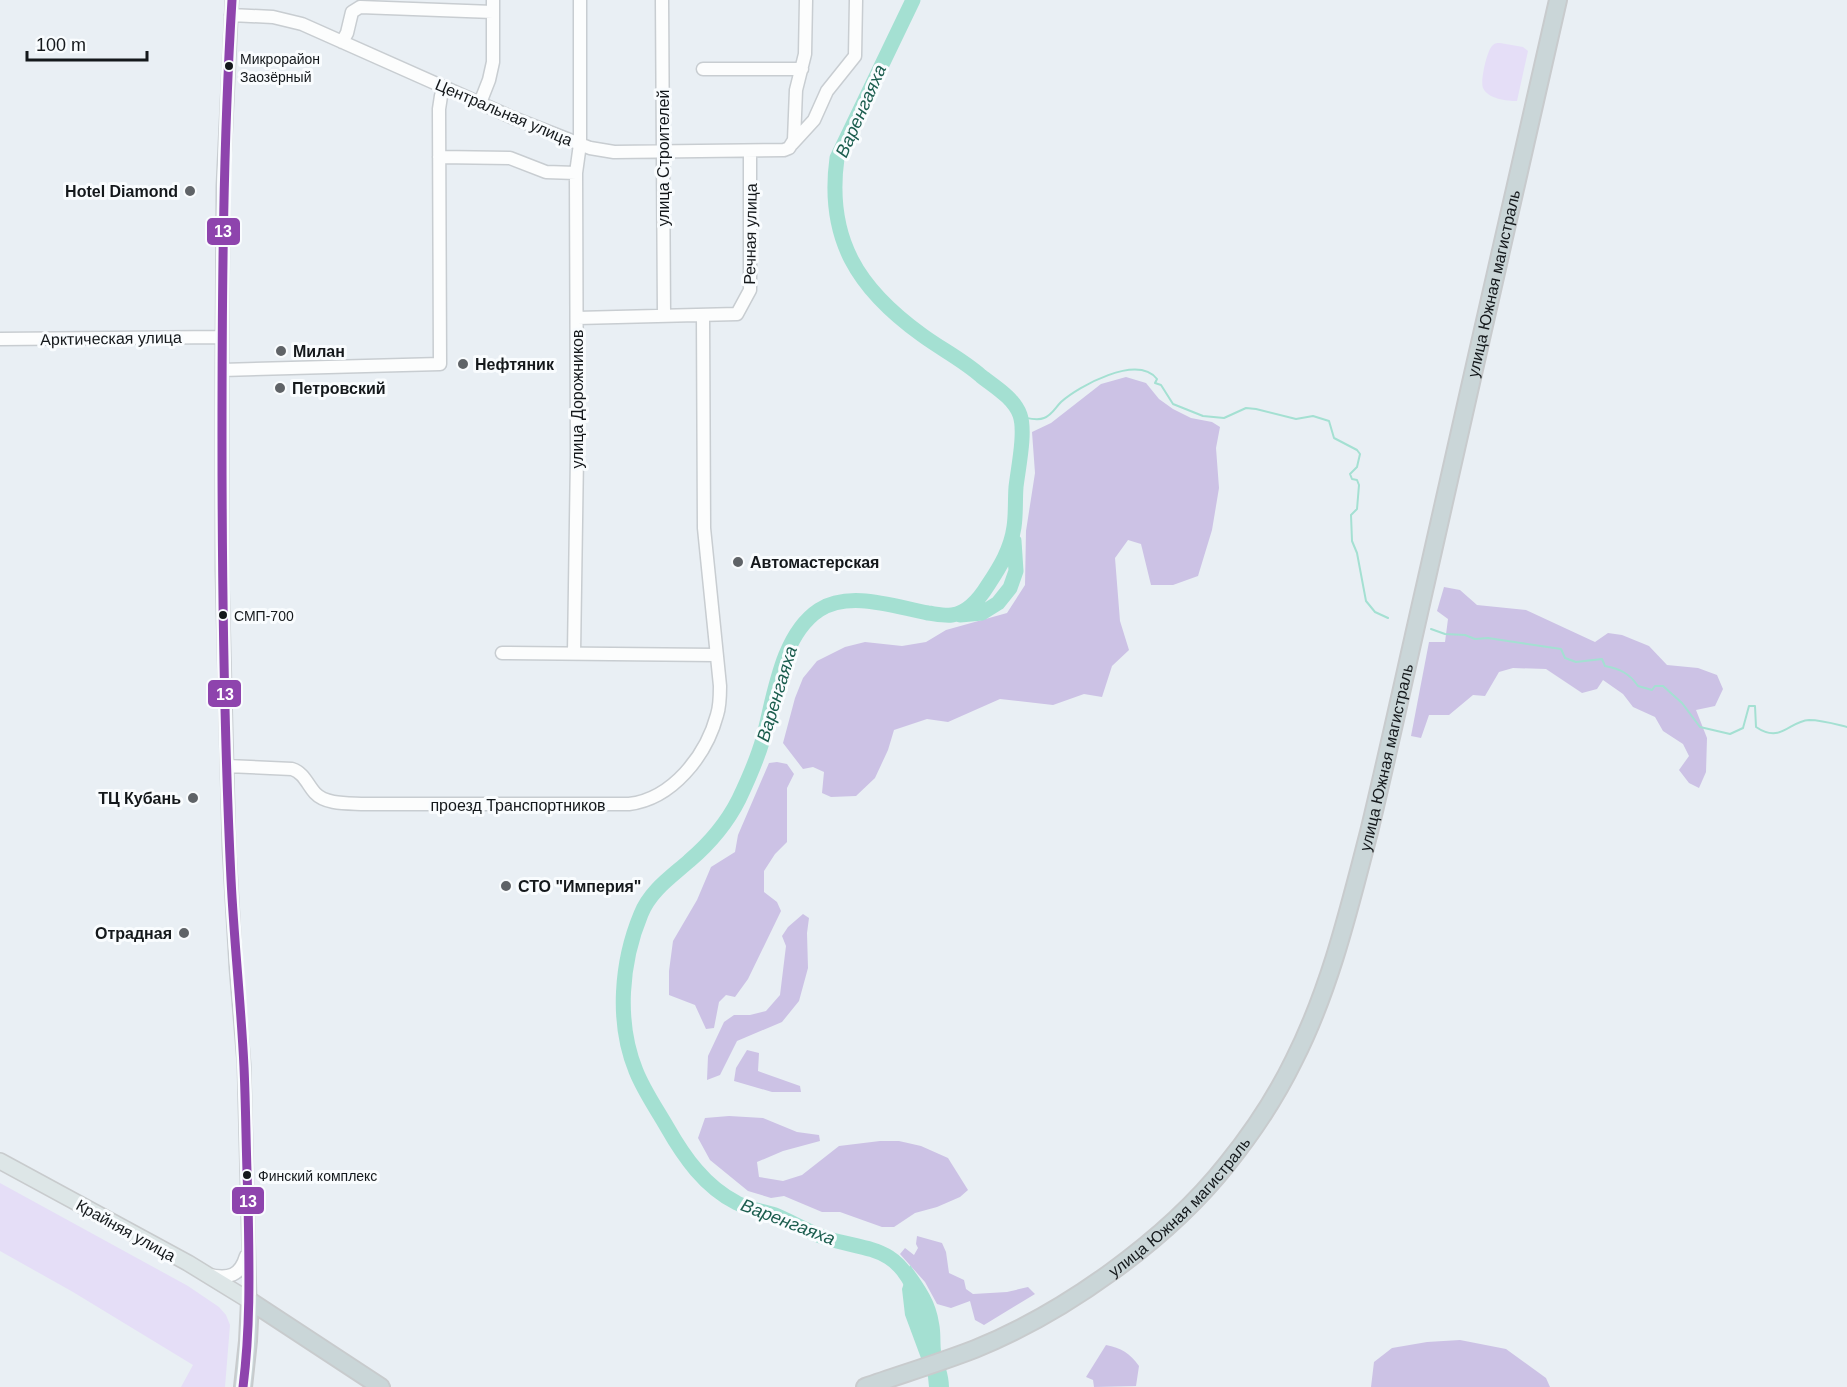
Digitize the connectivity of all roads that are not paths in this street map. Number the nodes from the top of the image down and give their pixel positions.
1 (232, 0) edge
2 (580, 0) edge
3 (662, 0) edge
4 (806, 0) edge
5 (856, 0) edge
6 (1557, 0) edge
7 (493, 6) edge
8 (231, 15) junction
9 (342, 42) junction
10 (703, 69) dead end
11 (802, 69) junction
12 (444, 87) junction
13 (480, 103) junction
14 (580, 144) junction
15 (790, 146) junction
16 (750, 151) junction
17 (662, 152) junction
18 (439, 157) junction
19 (576, 172) junction
20 (703, 315) junction
21 (664, 316) junction
22 (577, 318) junction
23 (222, 337) junction
24 (0, 339) edge
25 (222, 370) junction
26 (502, 653) dead end
27 (574, 653) junction
28 (716, 655) junction
29 (227, 766) junction
30 (0, 1161) edge
31 (249, 1240) junction
32 (205, 1274) junction
33 (250, 1301) junction
34 (297, 1331) junction
35 (247, 1353) junction
36 (243, 1387) edge
37 (381, 1387) edge
38 (866, 1387) edge

1 - 8 street
2 - 14 street, улица Дорожников
3 - 17 street, улица Строителей
4 - 11 street
5 - 15 street
6 - 38 highway, улица Южная магистраль
7 - 9 street
7 - 13 street
8 - 9 street, Центральная улица
8 - 23 street
9 - 12 street, Центральная улица
10 - 11 street
11 - 15 street
12 - 13 street, Центральная улица
12 - 18 street
13 - 14 street, Центральная улица
14 - 17 street, Центральная улица
14 - 19 street, улица Дорожников
15 - 16 street, Центральная улица
16 - 17 street, Центральная улица
16 - 20 street, Речная улица
17 - 21 street, улица Строителей
18 - 19 street
18 - 25 street
19 - 22 street, улица Дорожников
20 - 21 street
20 - 28 street, проезд Транспортников
21 - 22 street
22 - 27 street, улица Дорожников
23 - 24 street, Арктическая улица
23 - 25 street
25 - 29 street
26 - 27 street
27 - 28 street
28 - 29 street, проезд Транспортников
29 - 31 street
30 - 32 main road, Крайняя улица
31 - 32 street
31 - 33 street
32 - 33 main road, Крайняя улица
33 - 34 highway
33 - 35 highway
34 - 35 highway
34 - 37 highway
35 - 36 highway

